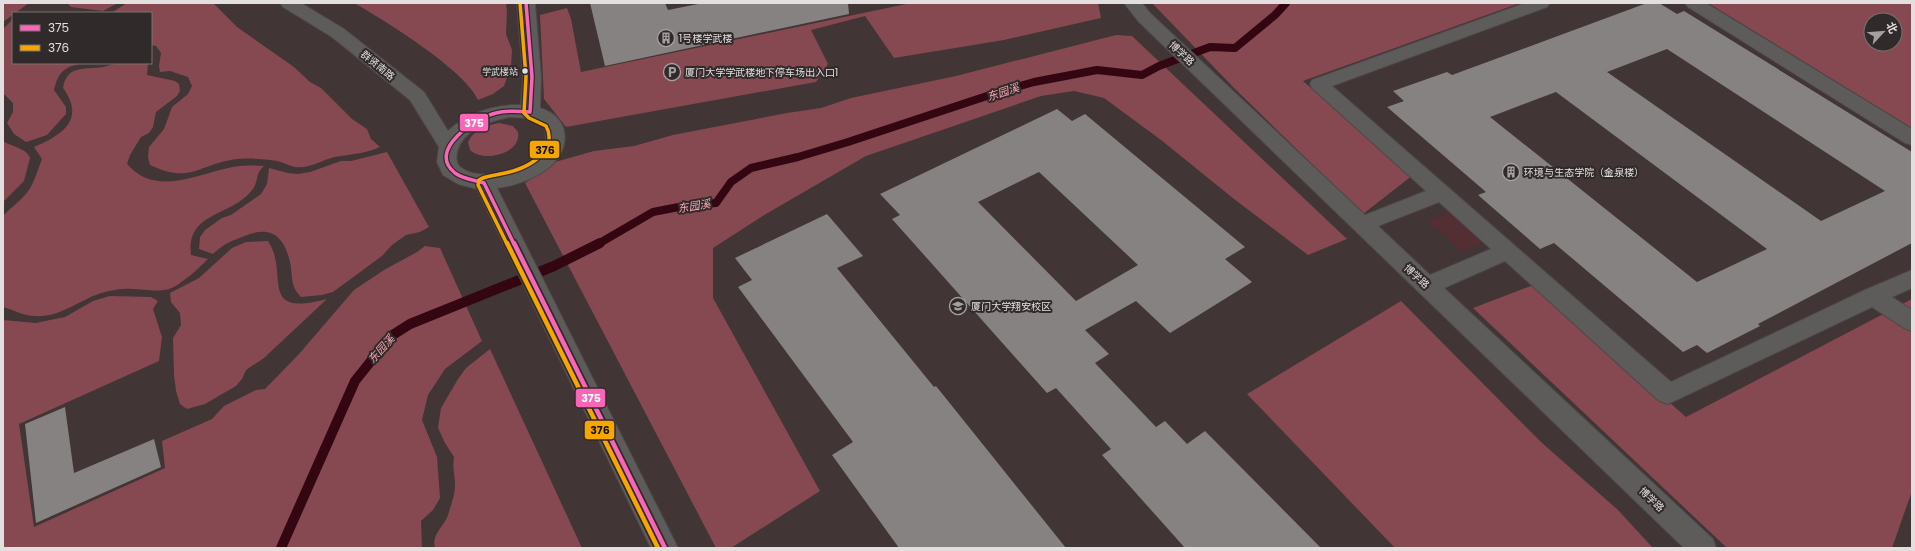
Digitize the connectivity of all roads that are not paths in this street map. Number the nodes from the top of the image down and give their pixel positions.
1 (289, 3) edge
2 (526, 3) edge
3 (1133, 3) edge
4 (1541, 3) edge
5 (1694, 3) edge
6 (530, 112) junction
7 (1912, 138) edge
8 (448, 146) junction
9 (484, 182) junction
10 (1441, 193) junction
11 (1362, 224) junction
12 (1508, 251) junction
13 (1912, 278) edge
14 (1428, 286) junction
15 (1873, 296) junction
16 (1912, 322) edge
17 (665, 548) edge
18 (1703, 548) edge

1 - 8 street, 群贤南路
2 - 6 street
3 - 11 street, 博学路
4 - 10 street
5 - 7 street
6 - 8 street
6 - 9 street
8 - 9 street
9 - 17 street
10 - 11 street
10 - 12 street
11 - 14 street, 博学路
12 - 14 street
12 - 15 street
13 - 15 street
14 - 18 street, 博学路
15 - 16 street

